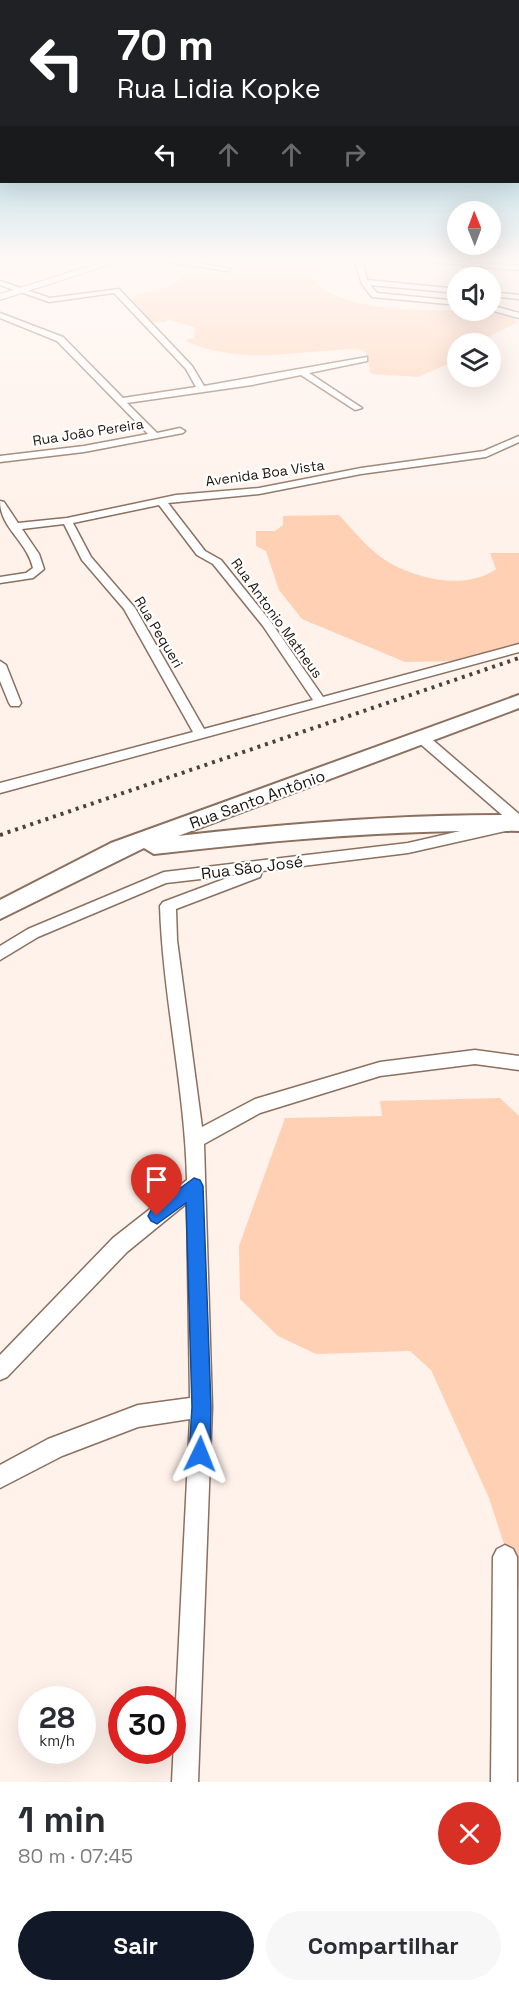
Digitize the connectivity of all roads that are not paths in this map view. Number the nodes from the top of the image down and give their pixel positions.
1 (64, 343) edge
2 (165, 343) edge
3 (364, 359) dead end
4 (304, 373) junction
5 (202, 390) junction
6 (120, 401) junction
7 (358, 408) dead end
8 (180, 431) dead end
9 (155, 436) junction
10 (519, 439) edge
11 (0, 459) edge
12 (162, 501) junction
13 (0, 504) edge
14 (67, 521) junction
15 (13, 528) junction
16 (0, 580) edge
17 (519, 648) edge
18 (0, 665) edge
19 (320, 701) junction
20 (519, 701) edge
21 (15, 703) dead end
22 (200, 733) junction
23 (422, 738) junction
24 (0, 788) edge
25 (519, 822) edge
26 (120, 849) junction
27 (279, 864) junction
28 (0, 910) edge
29 (0, 954) edge
30 (519, 1063) edge
31 (195, 1140) junction
32 (194, 1186) junction
33 (0, 1370) edge
34 (201, 1407) junction
35 (0, 1478) edge
36 (505, 1557) dead end
37 (185, 1782) edge
38 (504, 1782) edge

1 - 6 street
2 - 5 street
3 - 4 street
4 - 5 street
4 - 7 street
5 - 6 street
6 - 9 street
8 - 9 street, Rua João Pereira
9 - 11 street, Rua João Pereira
10 - 12 street, Avenida Boa Vista
12 - 14 street, Avenida Boa Vista
12 - 19 street, Rua Antonio Matheus
13 - 15 street
14 - 15 street, Avenida Boa Vista
14 - 22 street, Rua Pequeri
15 - 16 street
17 - 19 street
18 - 21 street
19 - 22 street
20 - 23 main road, Rua Santo Antônio
22 - 24 street
23 - 25 street
23 - 26 main road, Rua Santo Antônio
25 - 26 main road, Rua São José
25 - 27 street, Rua São José
26 - 28 main road, Rua Santo Antônio
27 - 29 street, Rua São José
27 - 31 street
30 - 31 street
31 - 32 street
32 - 33 street
32 - 34 street
34 - 35 street
34 - 37 street
36 - 38 street

